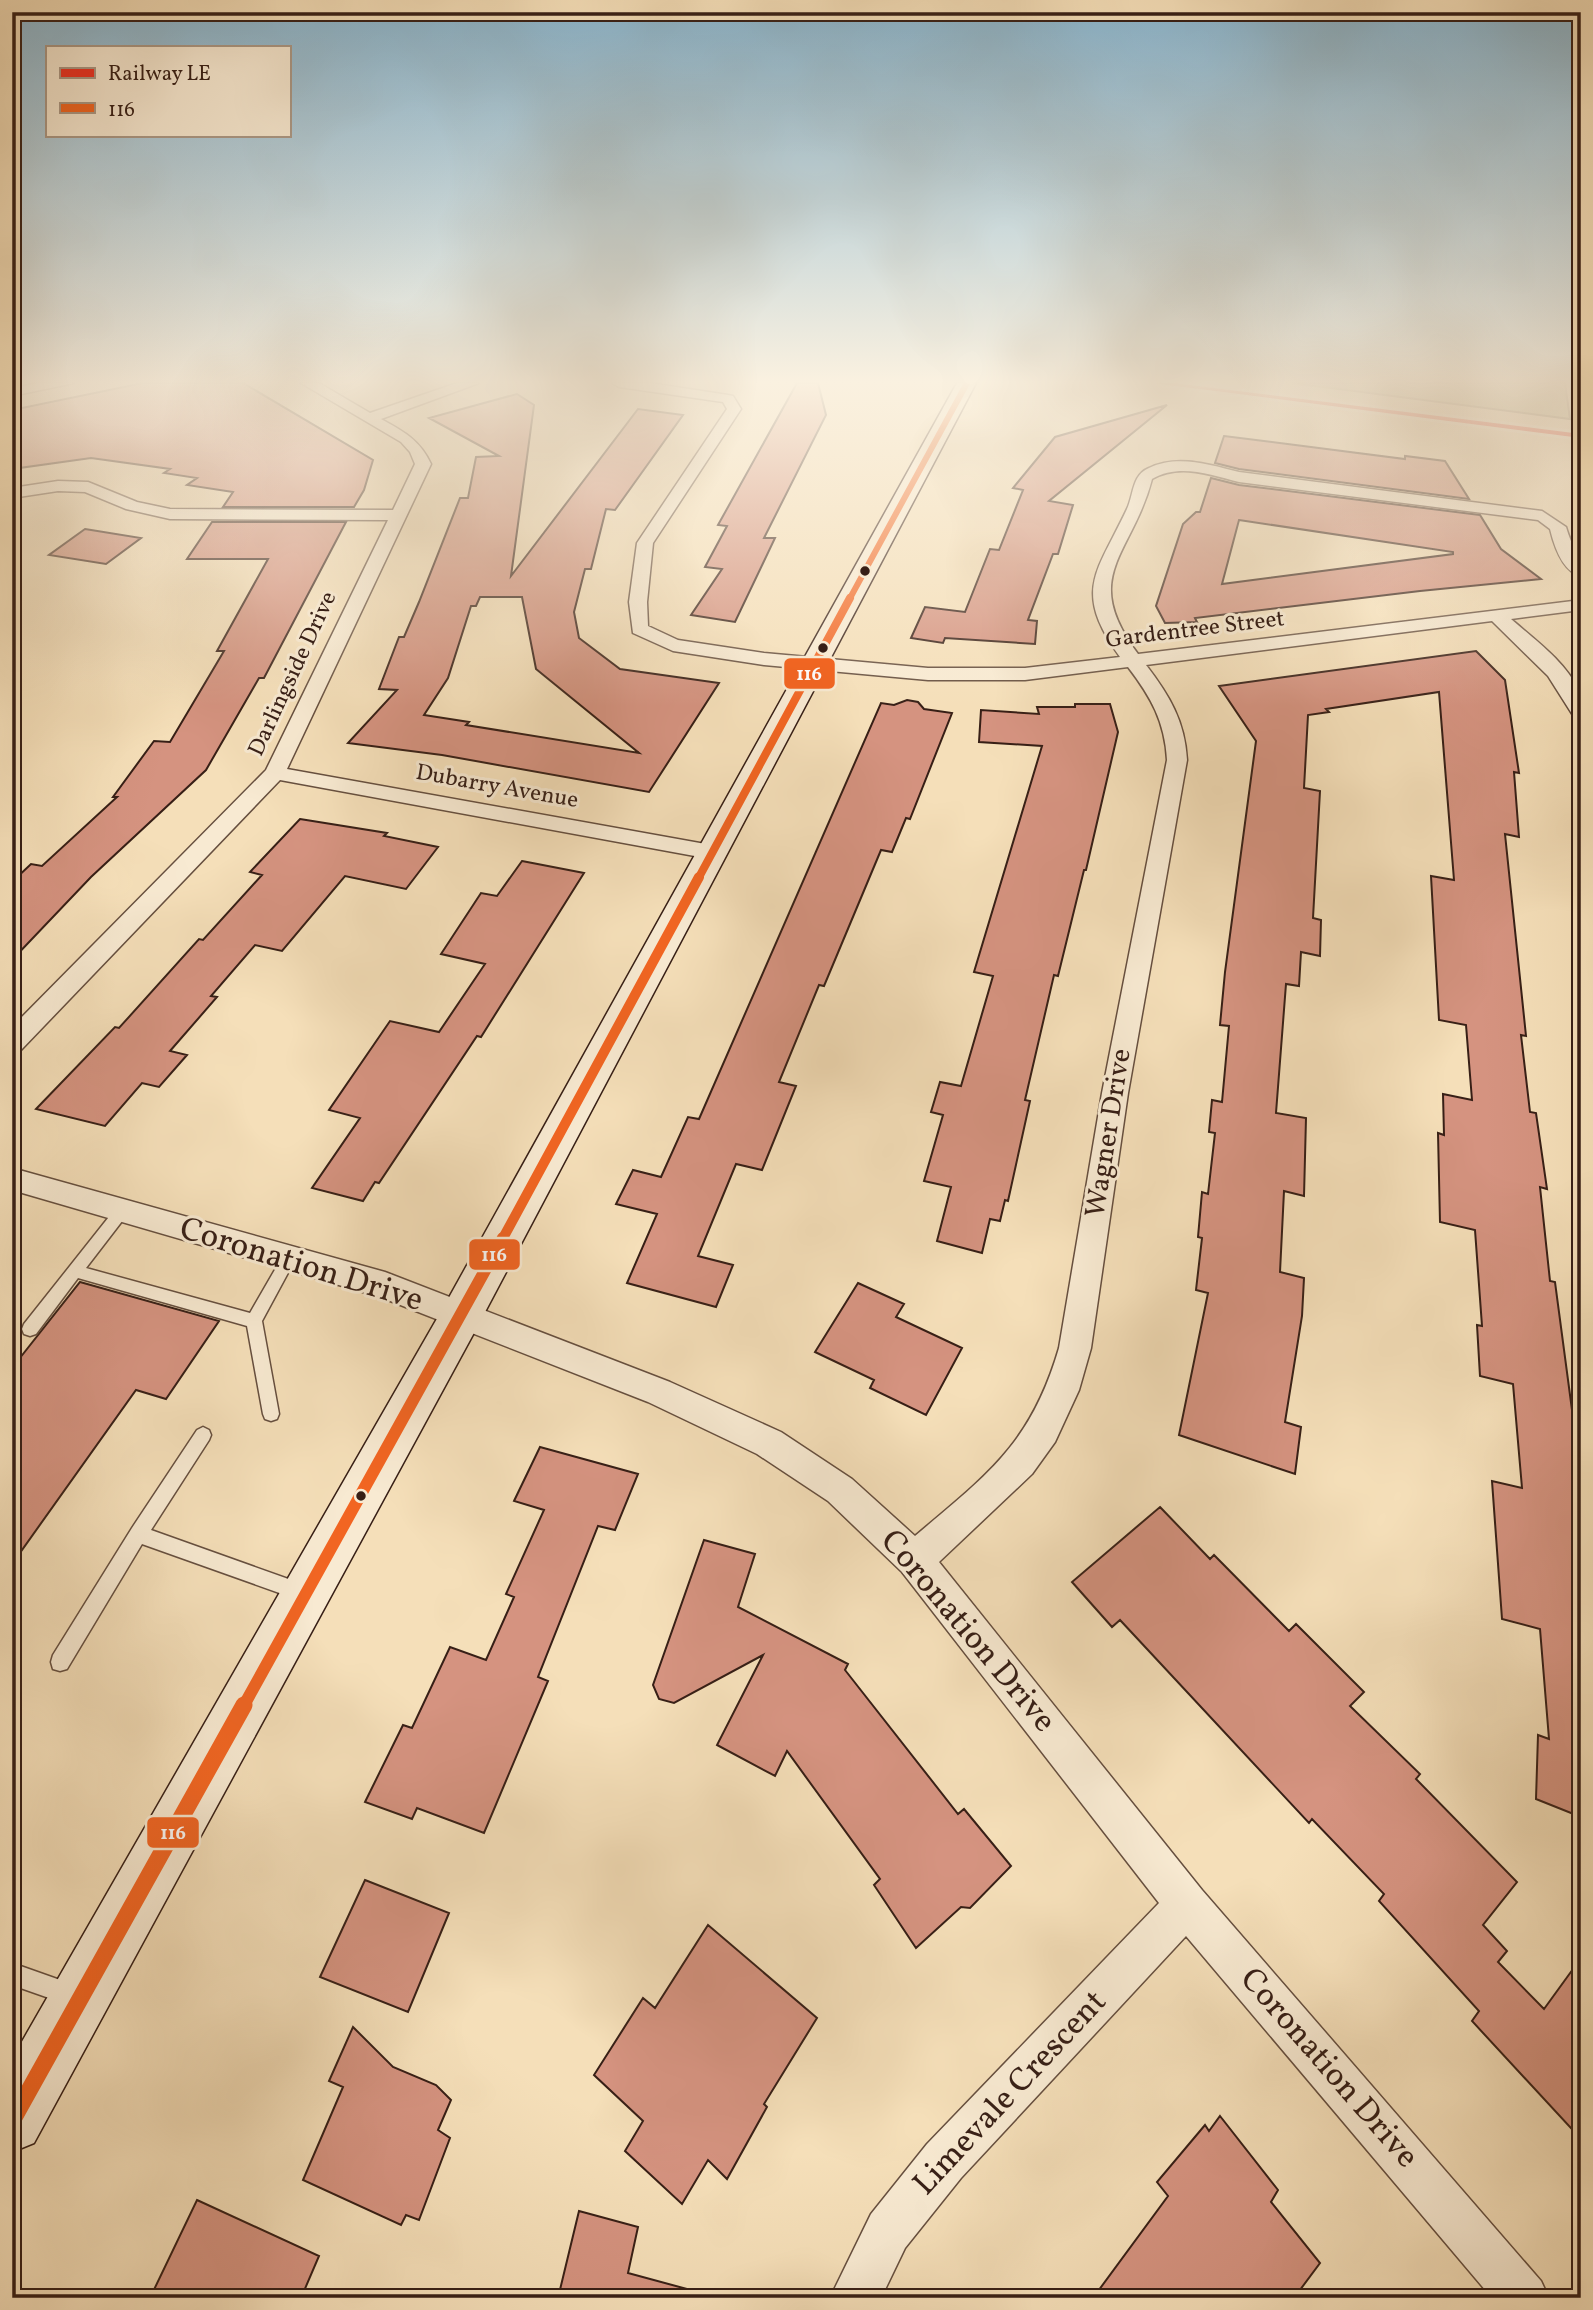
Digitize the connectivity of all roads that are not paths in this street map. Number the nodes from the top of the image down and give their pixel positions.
1 (97, 491) edge
2 (410, 491) edge
3 (680, 491) edge
4 (909, 491) edge
5 (1141, 491) edge
6 (1358, 491) edge
7 (398, 515) junction
8 (1581, 571) edge
9 (1581, 605) edge
10 (1496, 616) junction
11 (1135, 663) junction
12 (815, 664) junction
13 (1581, 713) edge
14 (275, 773) junction
15 (711, 852) junction
16 (12, 1043) edge
17 (12, 1180) edge
18 (121, 1212) junction
19 (289, 1258) junction
20 (74, 1271) junction
21 (461, 1316) junction
22 (254, 1321) junction
23 (30, 1329) dead end
24 (271, 1414) dead end
25 (203, 1435) dead end
26 (138, 1534) junction
27 (915, 1560) junction
28 (307, 1594) junction
29 (60, 1662) dead end
30 (1187, 1905) junction
31 (12, 1974) edge
32 (81, 1998) junction
33 (12, 2121) edge
34 (855, 2298) edge
35 (1524, 2298) edge

1 - 7 street
2 - 7 street, Darlingside Drive
3 - 12 street, Gardentree Street
4 - 12 main road
5 - 11 street, Wagner Drive
6 - 8 street, Wagner Drive
7 - 14 street, Darlingside Drive
9 - 10 street, Gardentree Street
10 - 11 street, Gardentree Street
10 - 13 street
11 - 12 street, Gardentree Street
11 - 27 street, Wagner Drive
12 - 15 main road
14 - 15 street, Dubarry Avenue
14 - 16 street, Darlingside Drive
15 - 21 main road
17 - 18 street, Coronation Drive
18 - 19 street, Coronation Drive
18 - 20 lane
19 - 21 street, Coronation Drive
19 - 22 lane
20 - 22 lane
20 - 23 lane
21 - 27 street, Coronation Drive
21 - 28 main road
22 - 24 lane
25 - 26 lane
26 - 28 lane
26 - 29 lane
27 - 30 street, Coronation Drive
28 - 32 main road
30 - 34 street, Limevale Crescent
30 - 35 street, Coronation Drive
31 - 32 lane
32 - 33 main road

